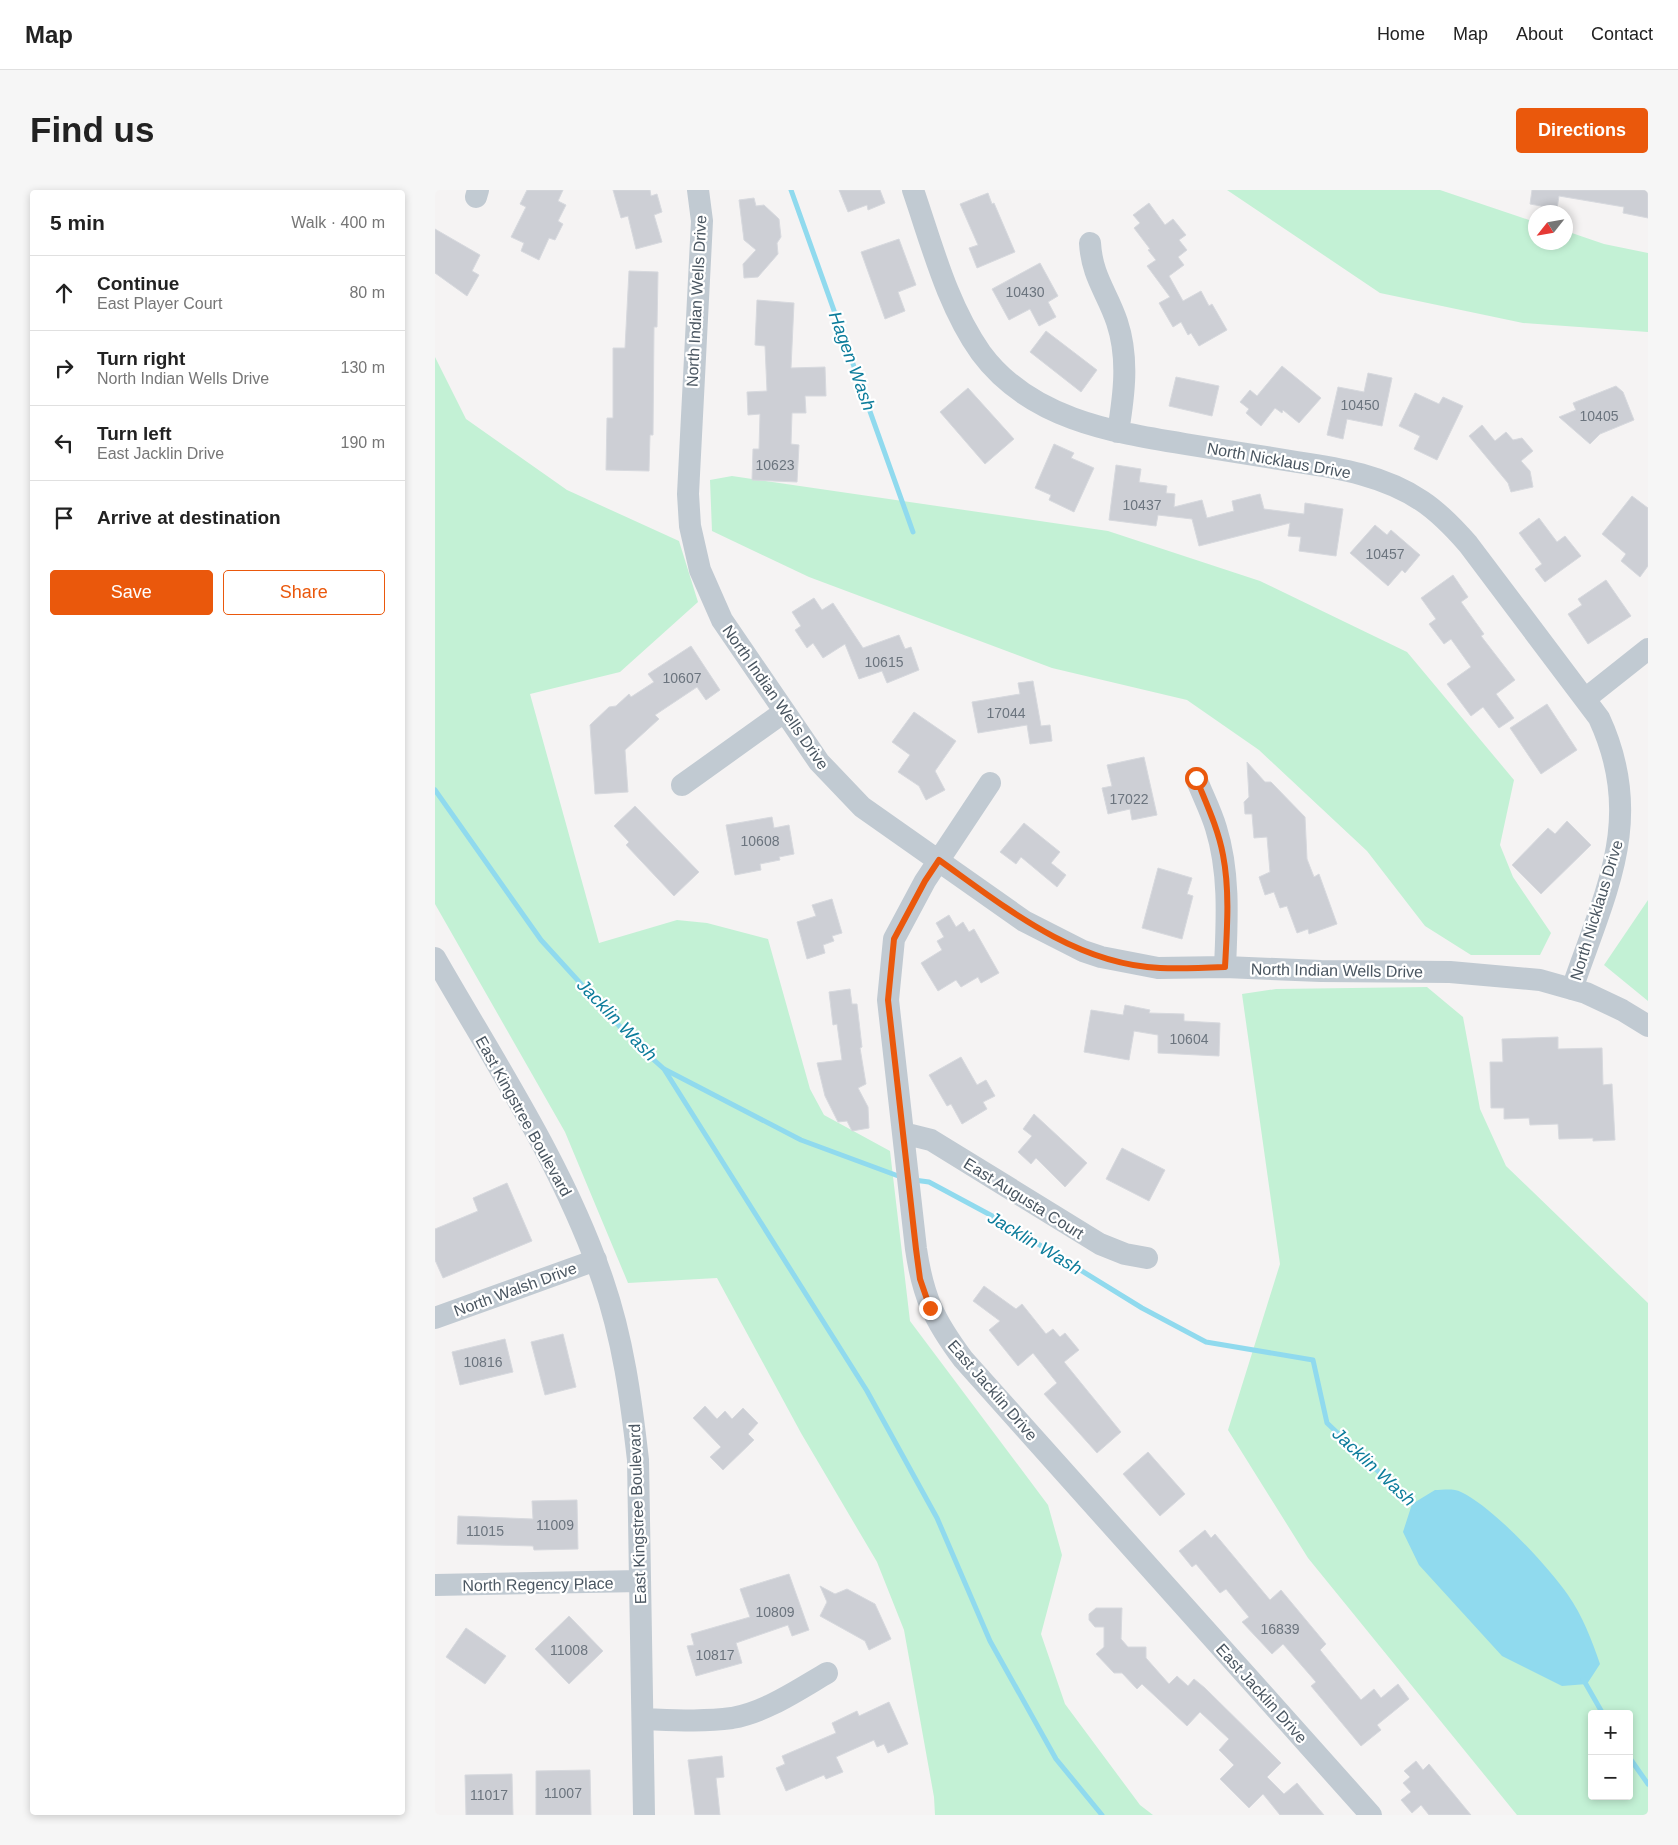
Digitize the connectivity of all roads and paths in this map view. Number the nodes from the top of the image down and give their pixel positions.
1 (698, 190) edge
2 (913, 190) edge
3 (1090, 243) dead end
4 (1118, 432) junction
5 (1648, 649) edge
6 (1585, 699) junction
7 (785, 712) junction
8 (1196, 778) dead end
9 (990, 783) dead end
10 (682, 785) dead end
11 (939, 860) junction
12 (435, 958) edge
13 (1225, 967) junction
14 (1572, 989) junction
15 (1648, 1026) edge
16 (903, 1133) junction
17 (1147, 1258) dead end
18 (596, 1260) junction
19 (435, 1318) edge
20 (640, 1581) junction
21 (435, 1586) edge
22 (827, 1673) dead end
23 (643, 1719) junction
24 (644, 1815) edge
25 (1371, 1815) edge

1 - 7 street, North Indian Wells Drive
2 - 4 street, North Nicklaus Drive
3 - 4 street
4 - 6 street, North Nicklaus Drive
5 - 6 street
6 - 14 street, North Nicklaus Drive
7 - 10 street
7 - 11 street, North Indian Wells Drive
8 - 13 street
9 - 11 street, East Jacklin Drive
11 - 13 street, North Indian Wells Drive
11 - 16 street, East Jacklin Drive
12 - 18 street, East Kingstree Boulevard
13 - 14 street, North Indian Wells Drive
14 - 15 street, North Indian Wells Drive
16 - 17 street, East Augusta Court
16 - 25 street, East Jacklin Drive
18 - 19 street, North Walsh Drive
18 - 20 street, East Kingstree Boulevard
20 - 21 street, North Regency Place
20 - 23 street, East Kingstree Boulevard
22 - 23 street
23 - 24 street, East Kingstree Boulevard

